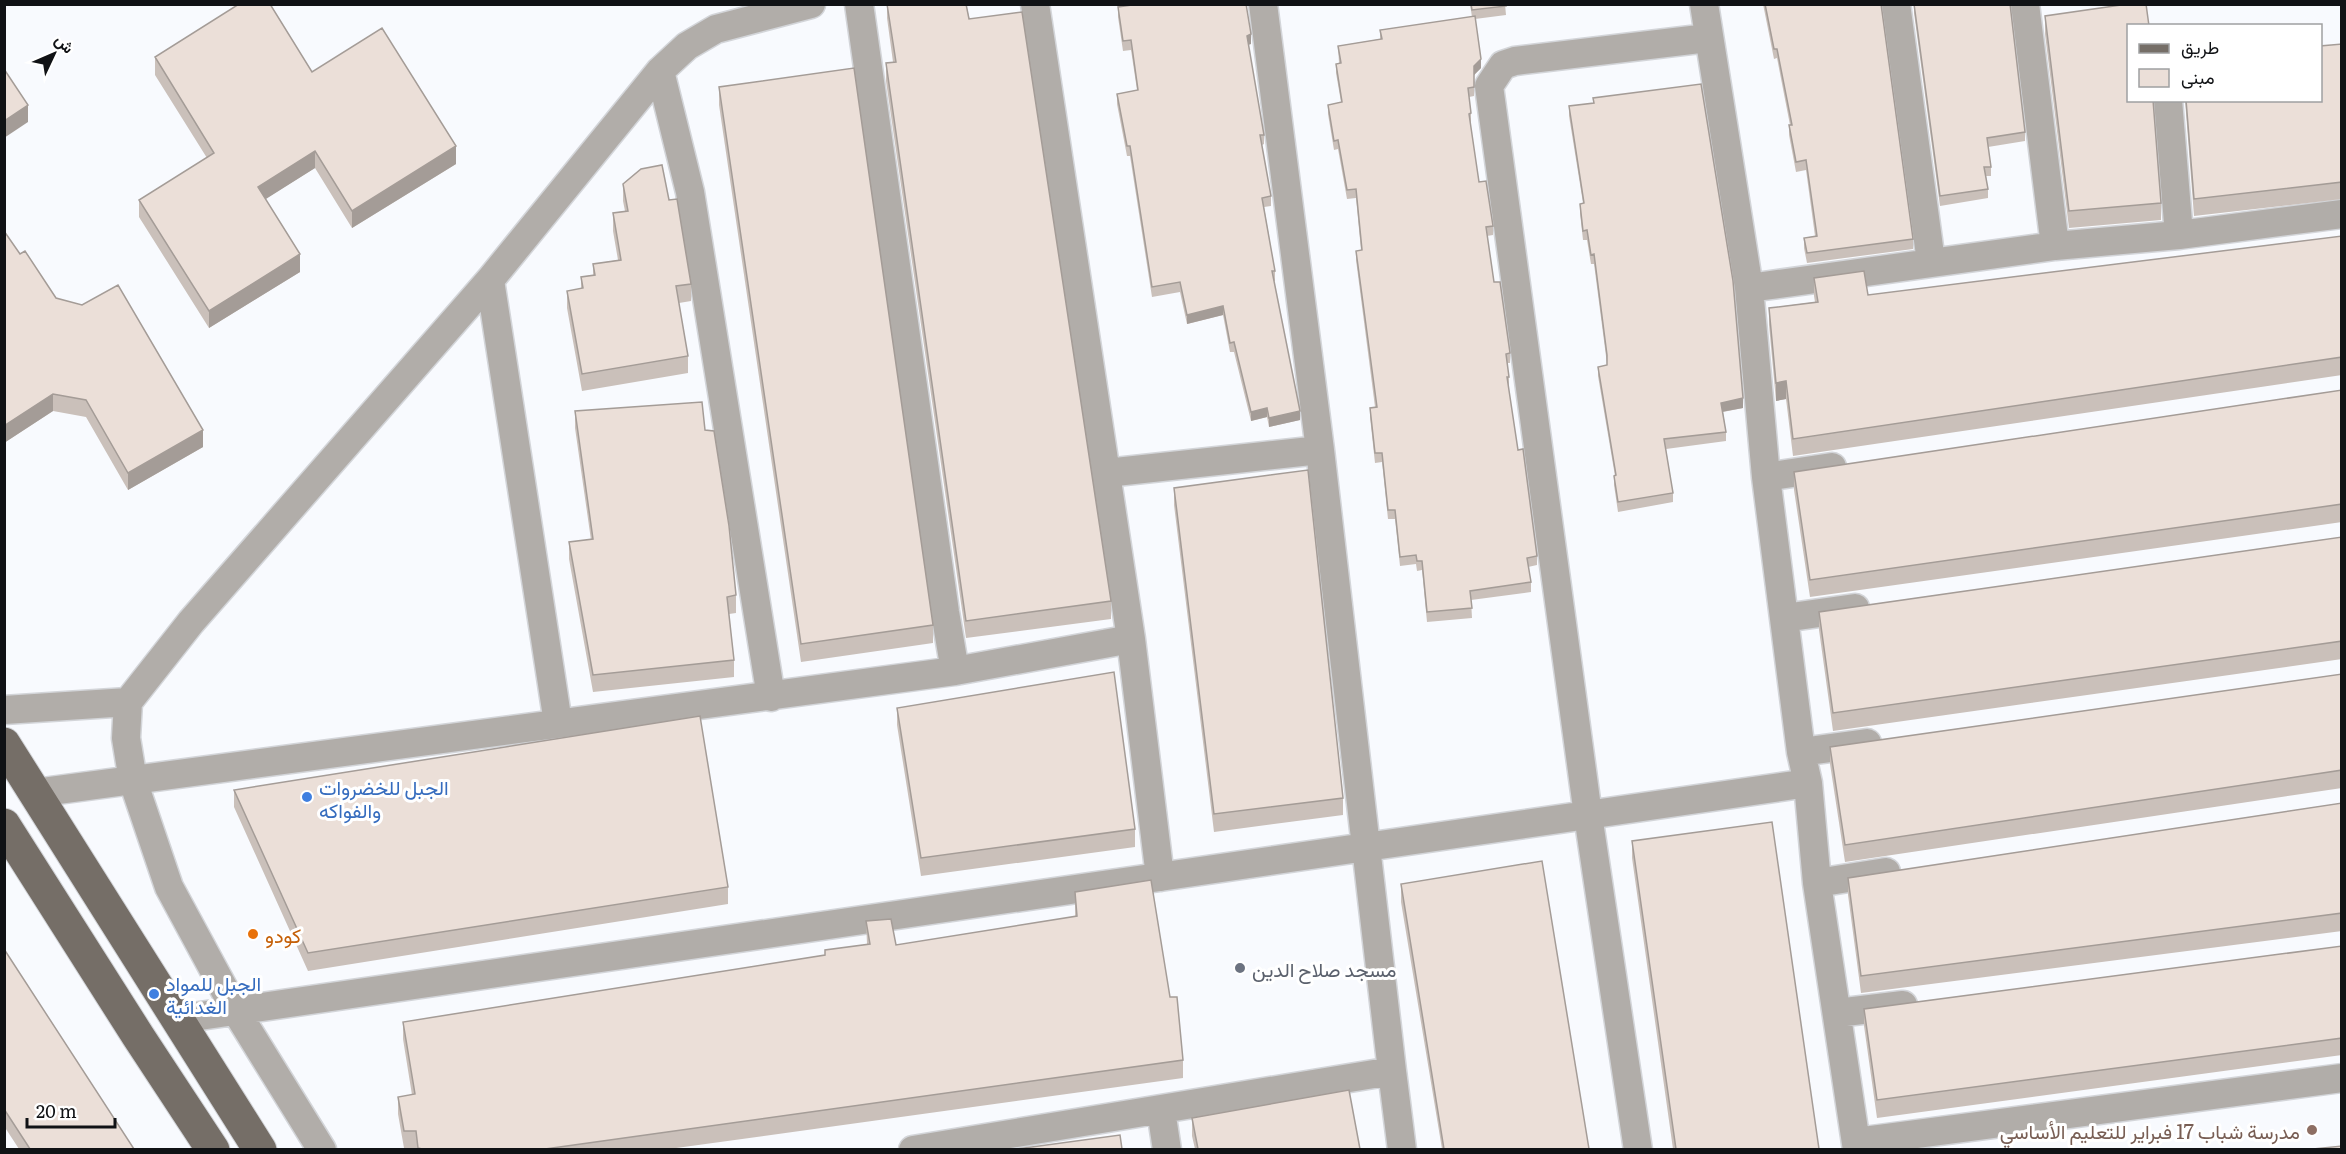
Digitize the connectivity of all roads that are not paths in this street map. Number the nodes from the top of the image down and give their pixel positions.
1 (811, 4) edge
2 (859, 4) edge
3 (1035, 4) edge
4 (1263, 4) edge
5 (1704, 4) edge
6 (1896, 4) edge
7 (2025, 4) edge
8 (1708, 38) junction
9 (660, 71) junction
10 (2168, 102) edge
11 (2342, 214) edge
12 (2179, 235) junction
13 (2055, 246) junction
14 (1931, 262) junction
15 (490, 280) junction
16 (1749, 288) junction
17 (1320, 450) junction
18 (1860, 463) edge
19 (1106, 473) junction
20 (1766, 477) junction
21 (1879, 604) edge
22 (1784, 618) junction
23 (1131, 639) junction
24 (955, 671) junction
25 (771, 697) junction
26 (128, 702) junction
27 (4, 710) edge
28 (558, 723) junction
29 (1895, 739) edge
30 (4, 744) edge
31 (1801, 752) junction
32 (133, 781) junction
33 (1808, 783) junction
34 (35, 793) junction
35 (1588, 815) junction
36 (4, 825) edge
37 (1365, 848) junction
38 (1910, 868) edge
39 (1160, 877) junction
40 (1817, 883) junction
41 (1931, 1001) edge
42 (236, 1011) junction
43 (1837, 1013) junction
44 (179, 1019) junction
45 (1392, 1071) junction
46 (2342, 1078) edge
47 (1161, 1110) junction
48 (1856, 1146) edge
49 (927, 1148) edge
50 (213, 1149) edge
51 (260, 1149) edge
52 (322, 1149) edge
53 (1167, 1149) edge
54 (1402, 1149) edge
55 (1638, 1149) edge

1 - 9 street
2 - 24 street
3 - 19 street
4 - 17 street
5 - 8 street
6 - 14 street
7 - 13 street
8 - 16 street
8 - 35 street
9 - 15 street
9 - 25 street
10 - 12 street
11 - 12 street
12 - 13 street
13 - 14 street
14 - 16 street
15 - 26 street
15 - 28 street
16 - 20 street
17 - 19 street
17 - 37 street
18 - 20 street
19 - 23 street
20 - 22 street
21 - 22 street
22 - 31 street
23 - 24 street
23 - 39 street
24 - 25 street
25 - 28 street
26 - 27 street
26 - 32 street
28 - 32 street
29 - 31 street
30 - 34 main road
31 - 33 street
32 - 34 street
32 - 42 street
33 - 35 street
33 - 40 street
34 - 44 main road
35 - 37 street
35 - 55 street
36 - 50 main road
37 - 39 street
37 - 45 street
38 - 40 street
39 - 42 street
40 - 43 street
41 - 43 street
42 - 44 street
42 - 52 street
43 - 48 street
44 - 51 main road
45 - 47 street
45 - 54 street
46 - 48 street
47 - 49 street
47 - 53 street

